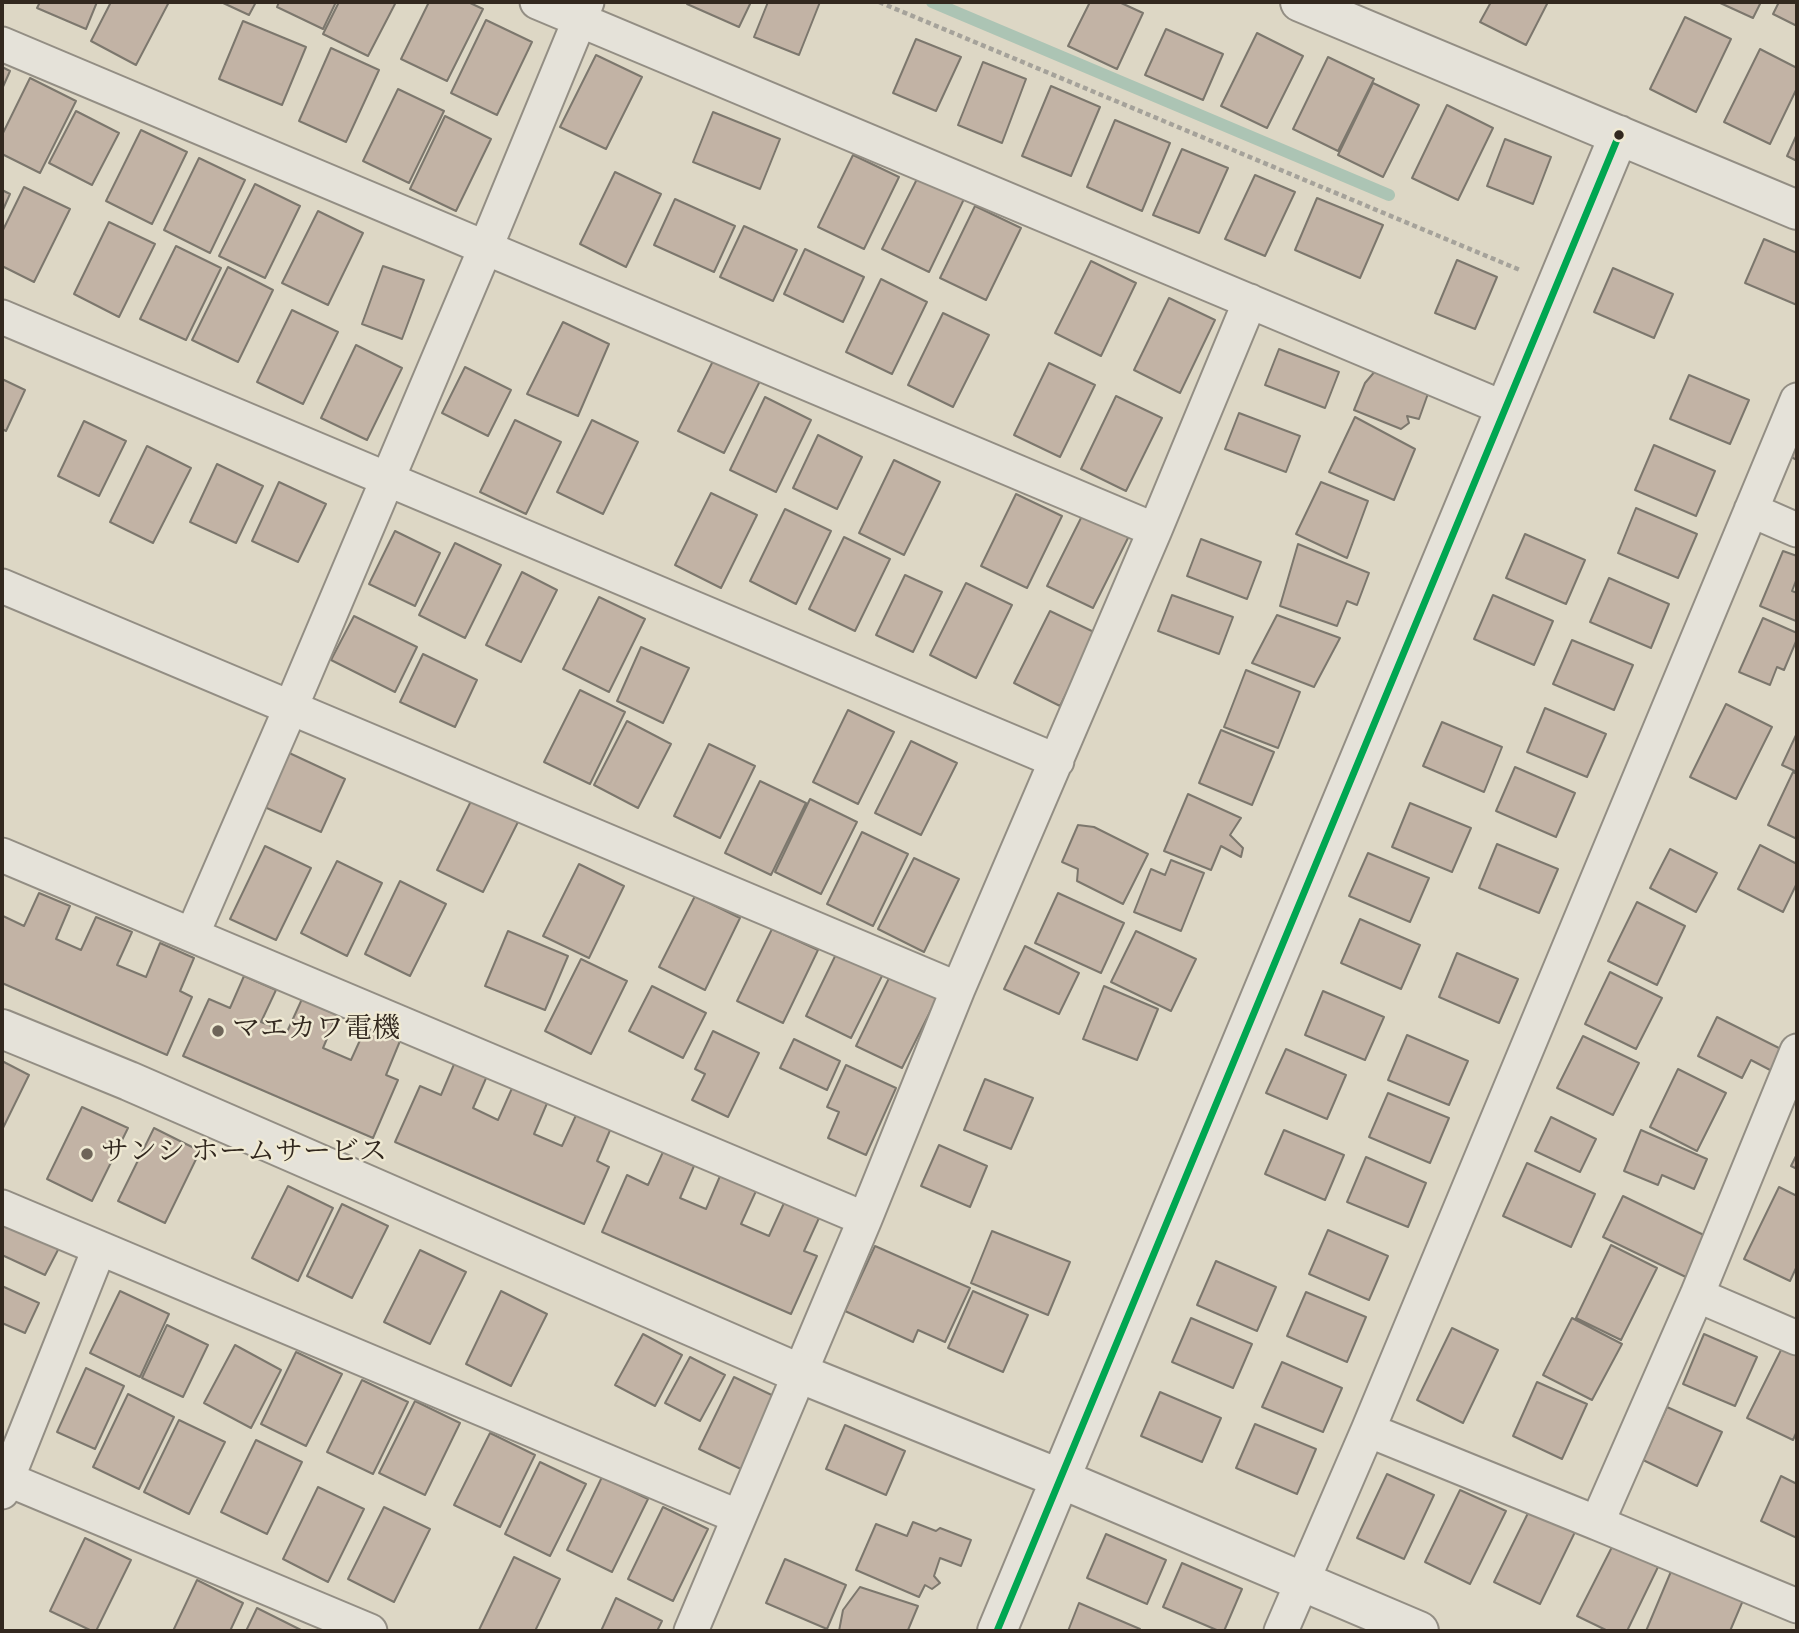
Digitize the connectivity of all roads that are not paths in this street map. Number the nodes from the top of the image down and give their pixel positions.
1 (537, 2) edge
2 (1300, 2) edge
3 (583, 11) edge
4 (2, 44) edge
5 (1619, 135) junction
6 (1797, 210) edge
7 (485, 248) junction
8 (1250, 301) junction
9 (2, 317) edge
10 (1797, 400) edge
11 (1506, 409) junction
12 (387, 478) junction
13 (1751, 510) junction
14 (1155, 530) junction
15 (1797, 530) edge
16 (2, 586) edge
17 (291, 707) junction
18 (1057, 761) junction
19 (2, 855) edge
20 (192, 935) junction
21 (958, 989) junction
22 (2, 1029) edge
23 (1795, 1062) edge
24 (2, 1207) edge
25 (865, 1219) junction
26 (99, 1249) junction
27 (1697, 1295) junction
28 (1797, 1338) edge
29 (801, 1374) junction
30 (1368, 1430) junction
31 (1061, 1479) junction
32 (4, 1485) edge
33 (739, 1517) junction
34 (1597, 1523) junction
35 (1302, 1583) junction
36 (1797, 1606) edge
37 (370, 1631) edge
38 (691, 1631) edge
39 (998, 1631) edge
40 (1282, 1631) edge
41 (1419, 1631) edge

1 - 3 street
2 - 5 street
3 - 7 street
3 - 8 street
4 - 7 street
5 - 6 street
5 - 11 street
7 - 12 street
7 - 14 street
8 - 11 street
8 - 14 street
9 - 12 street
10 - 13 street
11 - 31 street
12 - 17 street
12 - 18 street
13 - 15 street
13 - 30 street
14 - 18 street
16 - 17 street
17 - 20 street
17 - 21 street
18 - 21 street
19 - 20 street
20 - 25 street
21 - 25 street
22 - 29 street
23 - 27 street
24 - 26 street
25 - 29 street
26 - 32 street
26 - 33 street
27 - 28 street
27 - 34 street
29 - 31 street
29 - 33 street
30 - 34 street
30 - 35 street
31 - 35 street
31 - 39 street
32 - 37 street
33 - 38 street
34 - 36 street
35 - 40 street
35 - 41 street

